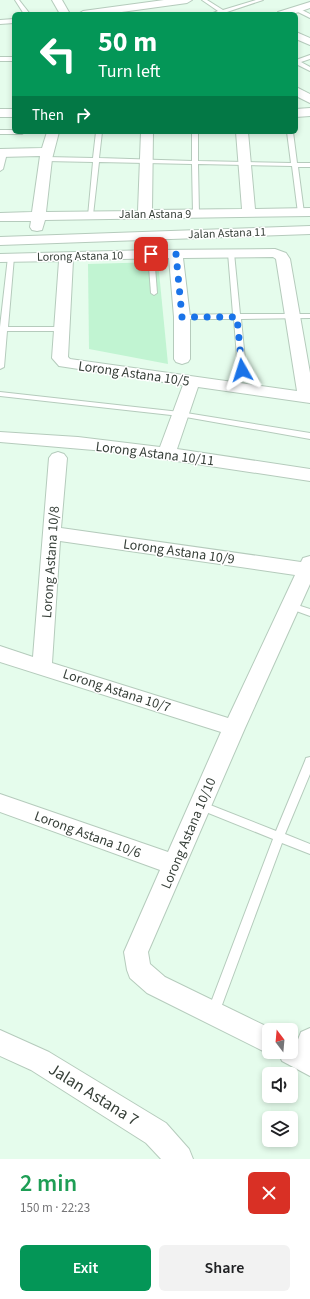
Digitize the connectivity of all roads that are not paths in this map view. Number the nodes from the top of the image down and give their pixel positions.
1 (18, 0) edge
2 (59, 0) edge
3 (187, 0) edge
4 (204, 0) edge
5 (261, 0) edge
6 (310, 5) edge
7 (296, 9) junction
8 (26, 12) edge
9 (64, 12) edge
10 (98, 12) edge
11 (222, 12) edge
12 (227, 12) edge
13 (288, 12) edge
14 (310, 16) edge
15 (12, 21) edge
16 (0, 22) edge
17 (298, 36) edge
18 (310, 42) edge
19 (310, 57) edge
20 (0, 59) edge
21 (12, 59) edge
22 (298, 61) edge
23 (298, 63) edge
24 (310, 69) edge
25 (298, 92) edge
26 (310, 99) edge
27 (310, 112) edge
28 (0, 113) edge
29 (12, 113) edge
30 (298, 113) edge
31 (0, 132) edge
32 (12, 132) edge
33 (52, 134) edge
34 (99, 134) edge
35 (147, 134) edge
36 (195, 134) edge
37 (242, 134) edge
38 (290, 134) edge
39 (2, 153) edge
40 (47, 156) junction
41 (95, 160) junction
42 (145, 161) junction
43 (196, 161) junction
44 (245, 163) junction
45 (295, 164) junction
46 (310, 165) edge
47 (0, 169) edge
48 (305, 212) edge
49 (249, 213) junction
50 (145, 214) junction
51 (196, 214) junction
52 (38, 215) junction
53 (90, 215) junction
54 (0, 217) edge
55 (310, 230) edge
56 (150, 236) junction
57 (37, 240) junction
58 (0, 241) edge
59 (231, 253) junction
60 (151, 254) junction
61 (176, 254) junction
62 (66, 256) junction
63 (6, 257) edge
64 (154, 293) dead end
65 (310, 316) edge
66 (182, 317) junction
67 (237, 317) junction
68 (293, 317) junction
69 (2, 329) edge
70 (61, 329) junction
71 (182, 359) dead end
72 (0, 367) edge
73 (242, 370) dead end
74 (192, 381) junction
75 (0, 394) edge
76 (308, 398) edge
77 (180, 414) junction
78 (310, 436) edge
79 (0, 437) edge
80 (167, 452) junction
81 (58, 458) dead end
82 (310, 475) edge
83 (51, 533) junction
84 (308, 566) edge
85 (301, 609) edge
86 (0, 654) edge
87 (42, 666) junction
88 (234, 728) junction
89 (310, 761) edge
90 (0, 803) edge
91 (200, 805) junction
92 (279, 837) junction
93 (310, 849) edge
94 (175, 865) junction
95 (213, 1014) junction
96 (262, 1038) edge
97 (0, 1043) edge
98 (179, 1159) edge

1 - 8 lane
2 - 9 street
3 - 10 street
4 - 11 lane
5 - 12 lane
6 - 7 street
7 - 13 street
7 - 14 lane
15 - 16 lane
17 - 18 street
19 - 22 lane
20 - 21 lane
23 - 24 lane
25 - 26 street
27 - 30 street
28 - 29 street
31 - 32 lane
33 - 40 street
34 - 41 lane
35 - 42 street
36 - 43 lane
37 - 44 street
38 - 45 lane
39 - 40 street
39 - 47 lane
40 - 41 lane
40 - 52 street
41 - 42 lane
41 - 53 lane
42 - 43 lane
42 - 50 street
43 - 44 lane
43 - 51 lane
44 - 45 lane
44 - 49 street
45 - 46 lane
45 - 48 lane
48 - 49 street, Jalan Astana 9
49 - 51 street, Jalan Astana 9
50 - 51 street, Jalan Astana 9
50 - 53 street, Jalan Astana 9
52 - 53 street, Jalan Astana 9
52 - 54 street, Jalan Astana 9
52 - 57 street
55 - 56 street, Jalan Astana 11
56 - 57 street, Jalan Astana 11
56 - 60 street
57 - 58 street, Jalan Astana 11
59 - 61 street, Lorong Astana 10
59 - 67 lane
59 - 68 street, Lorong Astana 10
60 - 61 street, Lorong Astana 10
60 - 62 street, Lorong Astana 10
60 - 64 lane
61 - 66 street
62 - 63 street, Lorong Astana 10
62 - 70 street, Lorong Astana 10/5
63 - 69 lane
65 - 68 lane
66 - 67 lane
66 - 71 street
67 - 68 lane
67 - 73 lane
68 - 76 street, Lorong Astana 10
69 - 70 lane
69 - 72 lane
70 - 74 street, Lorong Astana 10/5
74 - 76 street, Lorong Astana 10/5
74 - 77 street
75 - 77 lane
77 - 78 lane
77 - 80 street
79 - 80 street, Lorong Astana 10/11
80 - 82 street, Lorong Astana 10/11
81 - 83 street, Lorong Astana 10/8
83 - 84 street, Lorong Astana 10/9
83 - 87 street, Lorong Astana 10/8
84 - 85 street, Lorong Astana 10/10
85 - 88 street, Lorong Astana 10/10
86 - 87 street, Lorong Astana 10/7
87 - 88 street, Lorong Astana 10/7
88 - 91 street, Lorong Astana 10/10
89 - 92 lane
90 - 94 street, Lorong Astana 10/6
91 - 92 lane
91 - 94 street, Lorong Astana 10/10
92 - 93 lane
92 - 95 lane
94 - 95 street, Lorong Astana 10/10
95 - 96 street, Lorong Astana 10/10
97 - 98 street, Jalan Astana 7

